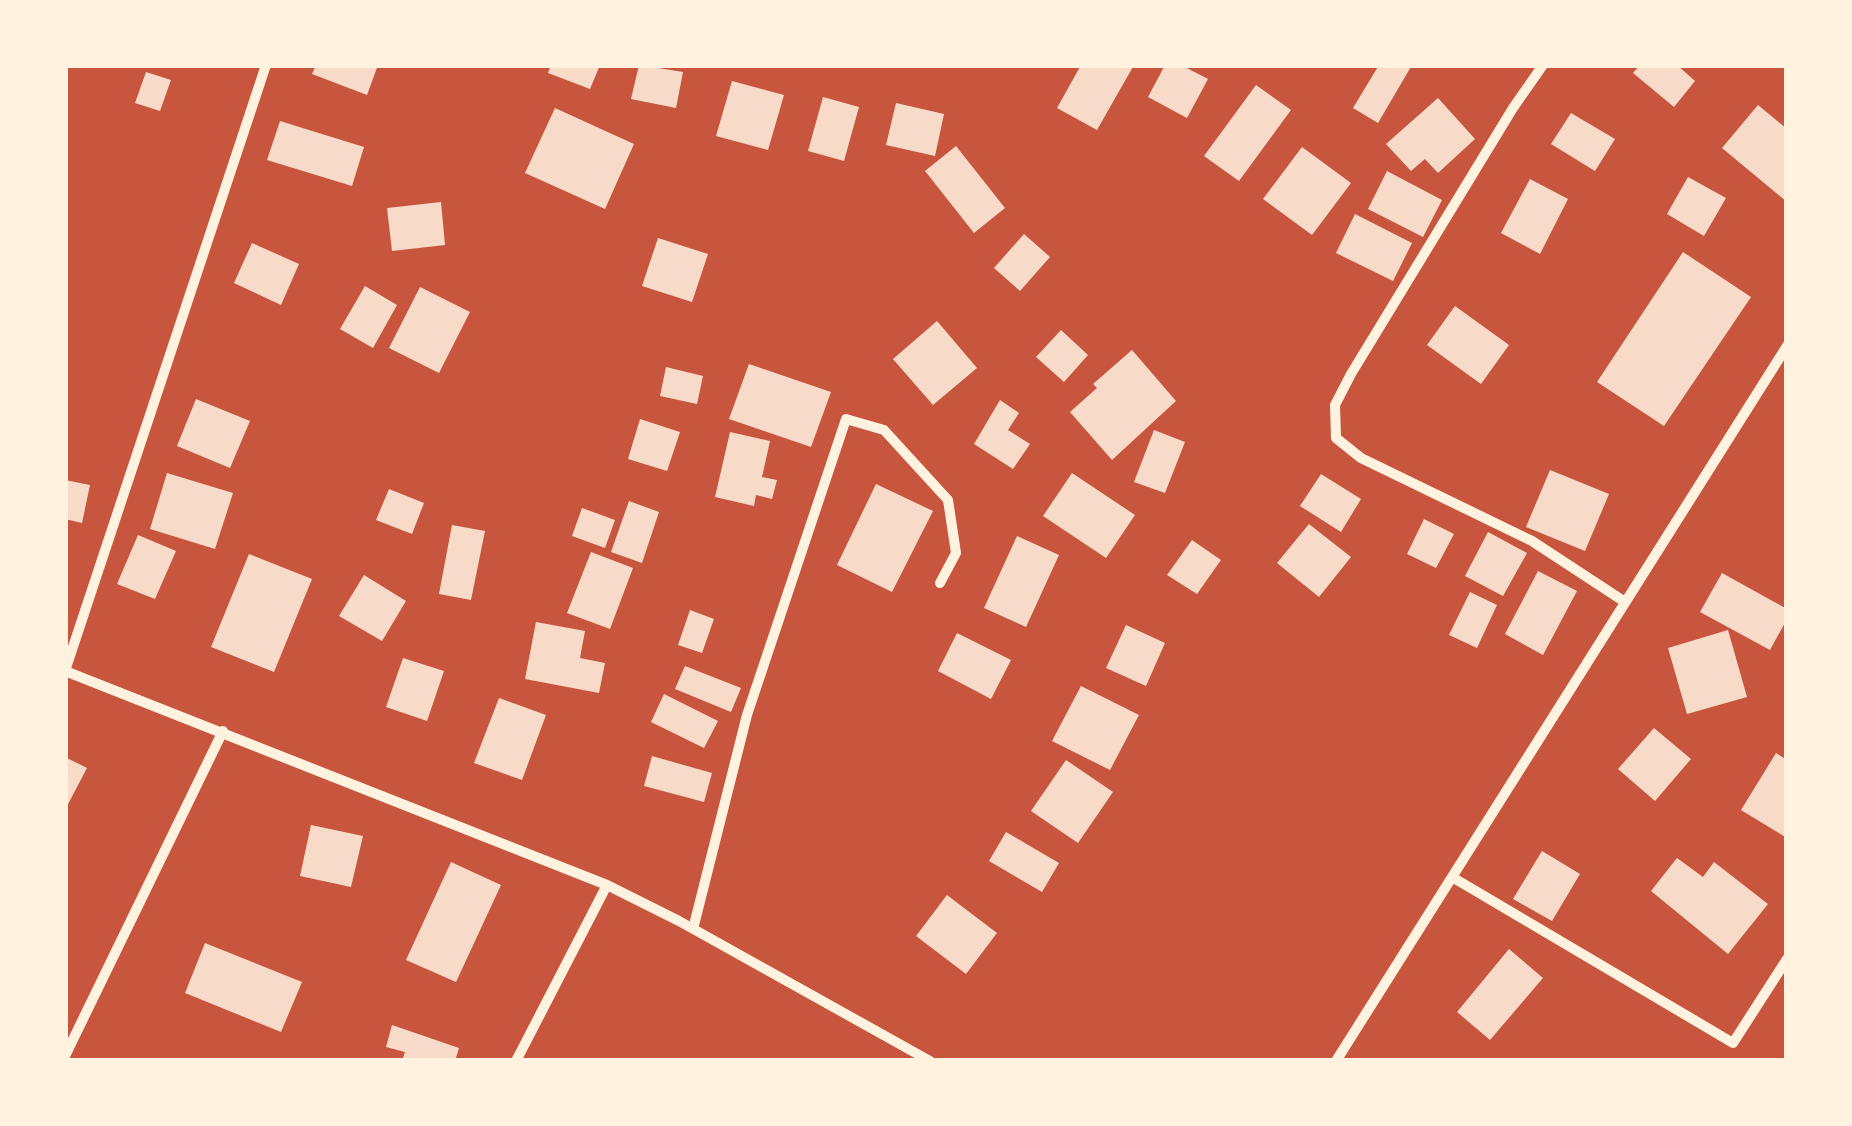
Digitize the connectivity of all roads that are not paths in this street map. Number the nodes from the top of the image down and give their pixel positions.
1 (266, 65) edge
2 (1543, 65) edge
3 (1787, 346) edge
4 (940, 583) dead end
5 (1624, 602) junction
6 (223, 731) junction
7 (1452, 877) junction
8 (607, 885) junction
9 (694, 929) junction
10 (1787, 960) edge
11 (65, 1056) edge
12 (516, 1061) edge
13 (930, 1061) edge
14 (1336, 1061) edge

1 - 6 street
2 - 5 street
3 - 5 street
4 - 9 street
5 - 7 street
6 - 8 street
6 - 11 street
7 - 10 street
7 - 14 street
8 - 9 street
8 - 12 street
9 - 13 street

